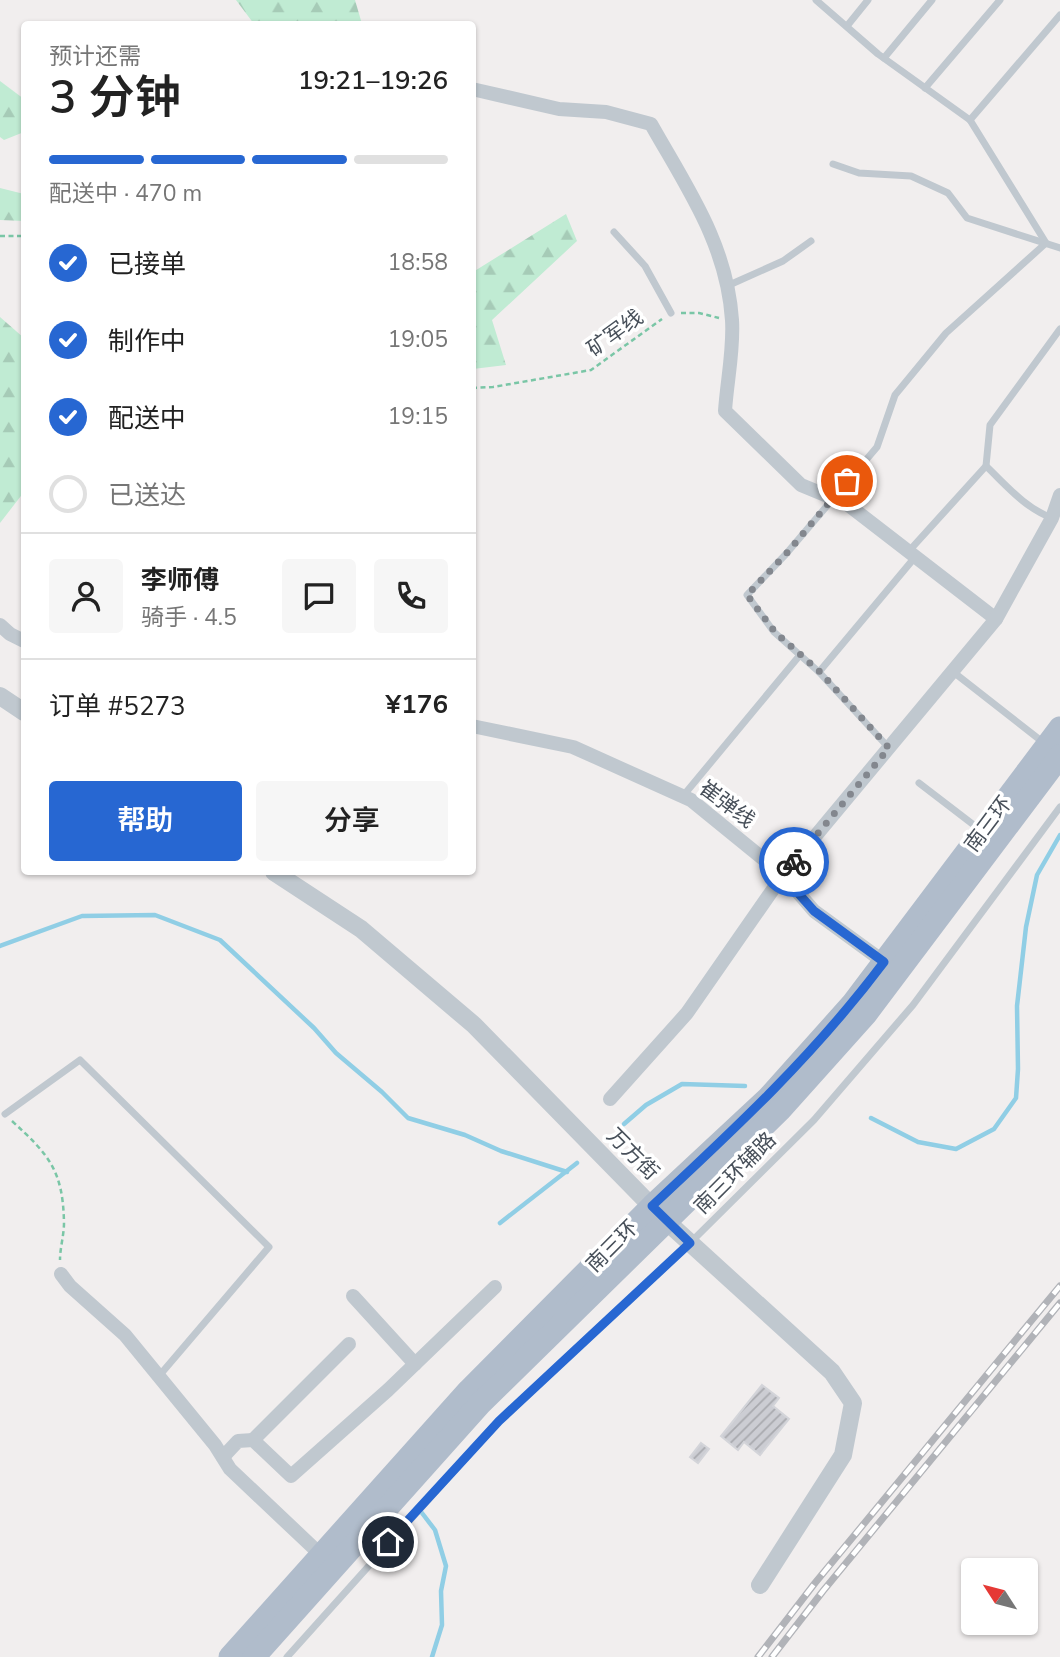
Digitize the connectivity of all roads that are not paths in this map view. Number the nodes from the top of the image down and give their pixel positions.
1 (816, 0) edge
2 (868, 0) edge
3 (932, 0) edge
4 (1000, 0) edge
5 (1060, 15) edge
6 (846, 26) junction
7 (884, 58) junction
8 (925, 88) junction
9 (476, 90) edge
10 (970, 120) junction
11 (833, 164) dead end
12 (614, 232) dead end
13 (811, 241) dead end
14 (1046, 243) junction
15 (1060, 248) edge
16 (727, 286) junction
17 (671, 313) road end
18 (1060, 329) edge
19 (986, 466) junction
20 (1060, 495) edge
21 (832, 497) junction
22 (1053, 525) edge
23 (912, 554) junction
24 (996, 618) junction
25 (0, 625) edge
26 (21, 640) edge
27 (800, 655) junction
28 (952, 671) junction
29 (820, 672) junction
30 (0, 696) edge
31 (21, 710) edge
32 (476, 727) edge
33 (889, 748) junction
34 (1056, 753) edge
35 (919, 783) dead end
36 (683, 796) junction
37 (1060, 807) edge
38 (983, 831) junction
39 (279, 875) edge
40 (783, 876) junction
41 (884, 962) junction
42 (610, 1099) dead end
43 (5, 1114) road end
44 (659, 1213) junction
45 (690, 1243) junction
46 (61, 1274) road end
47 (495, 1287) dead end
48 (353, 1296) dead end
49 (349, 1344) dead end
50 (415, 1364) junction
51 (159, 1376) junction
52 (253, 1440) junction
53 (223, 1457) junction
54 (321, 1555) junction
55 (760, 1584) dead end
56 (230, 1657) edge
57 (254, 1657) edge
58 (287, 1657) edge

1 - 6 lane
2 - 6 lane
3 - 7 lane
4 - 8 lane
5 - 10 lane
6 - 7 lane
7 - 8 lane
8 - 10 lane
9 - 16 street
10 - 14 lane
11 - 14 lane
12 - 17 lane
13 - 16 lane
14 - 15 lane
14 - 21 lane
16 - 21 street
18 - 19 lane
19 - 22 lane
19 - 23 lane
20 - 22 street
21 - 23 street
21 - 27 lane
22 - 24 street
23 - 24 street
23 - 29 lane
24 - 28 street
25 - 26 street
27 - 29 lane
27 - 36 lane
28 - 33 street
28 - 34 lane
29 - 33 lane
30 - 31 street
32 - 36 street, 崔弹线
33 - 40 street
34 - 38 main road, 南三环
34 - 44 main road, 南三环
35 - 38 lane
36 - 40 street, 崔弹线
37 - 45 lane, 南三环辅路
38 - 41 main road, 南三环
39 - 44 street, 万方街
40 - 41 street, 崔弹线
40 - 42 street
41 - 44 main road, 南三环
43 - 51 lane
44 - 45 street, 万方街
44 - 54 main road, 南三环
44 - 57 main road, 南三环
45 - 55 street, 万方街
45 - 58 lane, 南三环辅路
46 - 51 street
47 - 50 street
48 - 50 street
49 - 52 street
50 - 52 street
51 - 53 street
52 - 53 street
53 - 54 street
54 - 56 main road, 南三环

